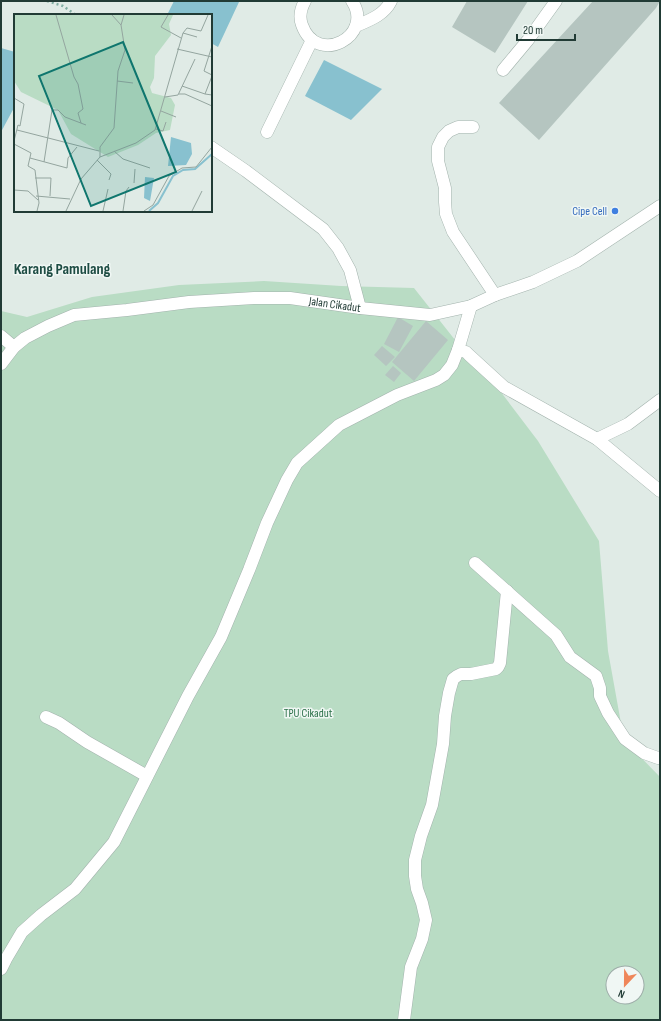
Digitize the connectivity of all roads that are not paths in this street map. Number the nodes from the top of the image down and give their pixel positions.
1 (305, 1) edge
2 (352, 1) edge
3 (392, 1) edge
4 (556, 1) edge
5 (356, 26) junction
6 (312, 40) junction
7 (502, 70) dead end
8 (473, 127) dead end
9 (267, 132) dead end
10 (212, 148) edge
11 (660, 206) edge
12 (495, 295) junction
13 (471, 306) junction
14 (360, 308) junction
15 (1, 336) edge
16 (14, 347) junction
17 (458, 350) junction
18 (1, 364) edge
19 (660, 400) edge
20 (597, 440) junction
21 (660, 491) edge
22 (475, 563) dead end
23 (507, 591) junction
24 (46, 717) dead end
25 (660, 758) edge
26 (147, 776) junction
27 (1, 969) edge
28 (404, 1020) edge

1 - 6 street
2 - 5 street
3 - 5 street
4 - 7 street
5 - 6 street
6 - 9 street
8 - 12 street
10 - 14 street
11 - 12 street, Jalan Cikadut
12 - 13 street, Jalan Cikadut
13 - 14 street, Jalan Cikadut
13 - 17 street
14 - 16 street, Jalan Cikadut
15 - 16 street
16 - 18 street, Jalan Cikadut
17 - 20 street
17 - 26 street
19 - 20 street
20 - 21 street
22 - 23 street
23 - 25 street
23 - 28 street
24 - 26 street
26 - 27 street

